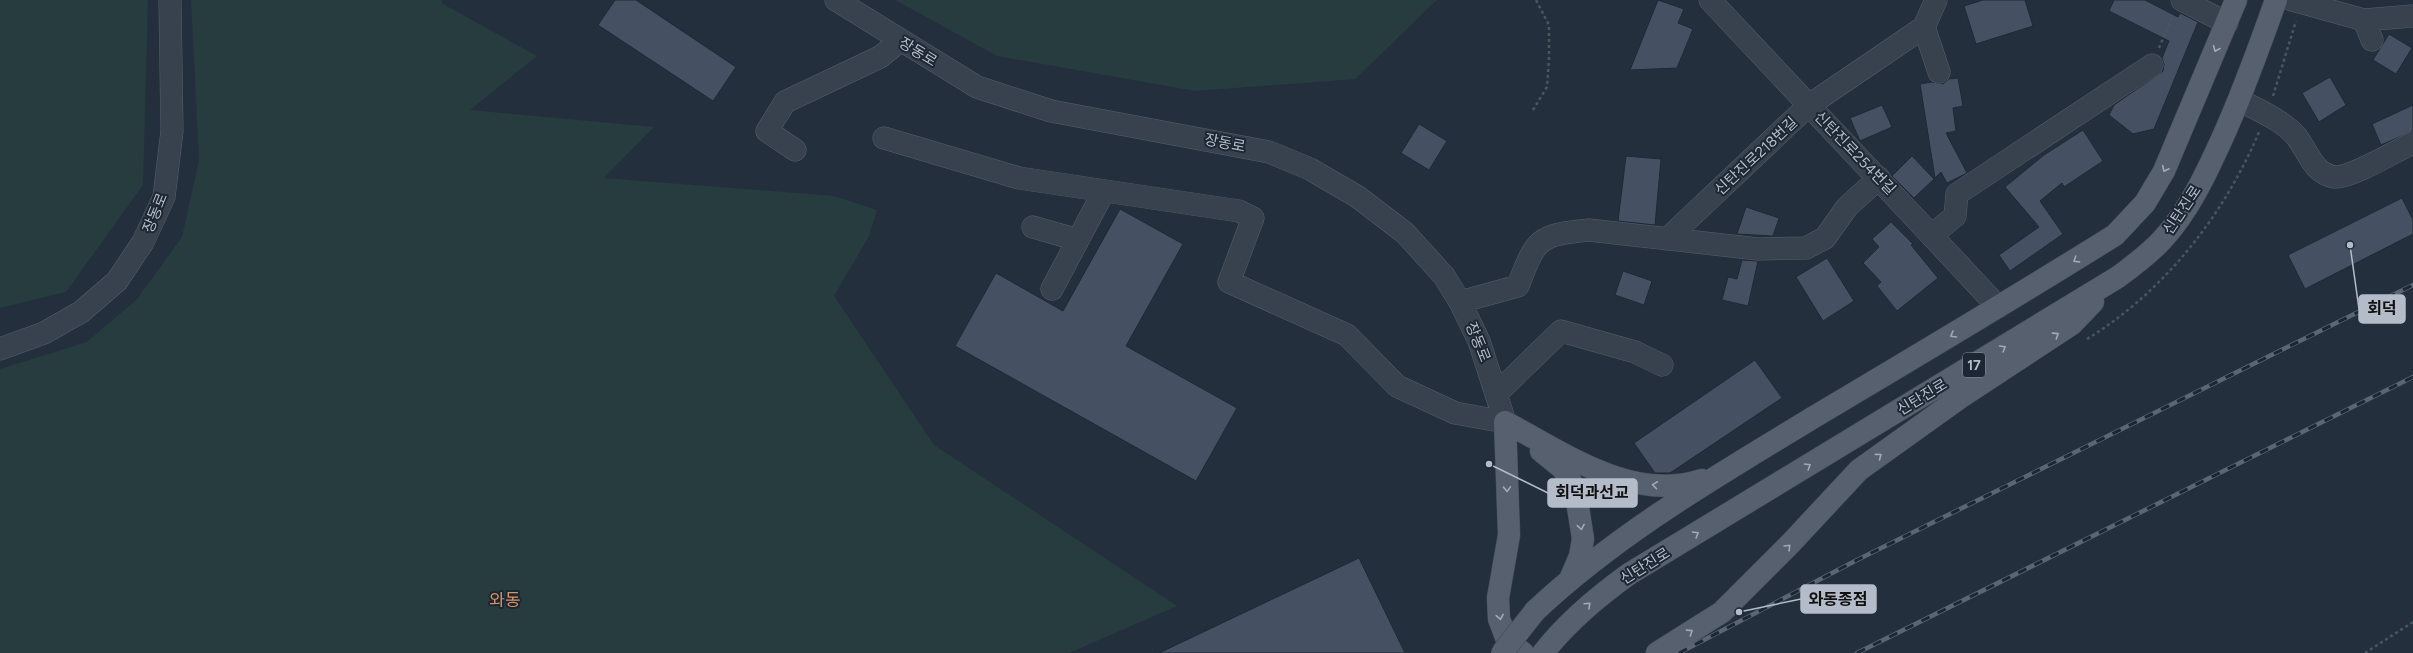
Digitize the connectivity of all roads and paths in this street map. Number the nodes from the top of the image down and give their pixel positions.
1 (170, 0) edge
2 (836, 0) edge
3 (1536, 0) edge
4 (1710, 0) edge
5 (1936, 0) edge
6 (2236, 0) edge
7 (2276, 0) edge
8 (2178, 7) edge
9 (2295, 7) edge
10 (2413, 16) edge
11 (2227, 23) junction
12 (1924, 26) junction
13 (900, 41) junction
14 (2152, 65) joint
15 (1939, 72) dead end
16 (2239, 100) junction
17 (2271, 101) dead end
18 (1808, 106) junction
19 (1533, 110) dead end
20 (884, 138) dead end
21 (2413, 142) edge
22 (795, 150) dead end
23 (1880, 178) junction
24 (1104, 191) junction
25 (1033, 227) dead end
26 (1932, 235) junction
27 (1667, 239) junction
28 (1078, 240) junction
29 (2118, 277) junction
30 (1052, 289) dead end
31 (1460, 302) junction
32 (1998, 307) junction
33 (0, 349) edge
34 (1662, 365) dead end
35 (1497, 393) junction
36 (1504, 422) junction
37 (1720, 474) junction
38 (1571, 577) junction
39 (2413, 622) edge
40 (1507, 650) edge
41 (1543, 653) edge
42 (1657, 653) edge
43 (2365, 653) edge

1 - 33 street, 장동로
2 - 13 street, 장동로
3 - 19 path
4 - 18 street, 신탄진로254번길
5 - 12 street
6 - 11 main road, 17
7 - 16 main road, 신탄진로 / 17
8 - 11 street
8 - 14 path
9 - 10 street
9 - 17 path
11 -> 32 main road, 17
12 - 15 street
12 - 18 street, 신탄진로218번길
13 - 22 street
13 - 31 street, 장동로
14 - 26 street
16 - 21 street
16 - 29 main road, 신탄진로 / 17
18 - 23 street, 신탄진로254번길
18 - 27 street, 신탄진로218번길
20 - 24 street
23 - 26 street, 신탄진로254번길
23 - 27 street
24 - 28 street
24 - 36 street
25 - 28 street
26 - 32 street, 신탄진로254번길
27 - 31 street
28 - 30 street
41 -> 29 main road, 신탄진로 / 17
42 -> 29 main road
31 - 35 street, 장동로
32 -> 37 main road, 17
34 - 35 street
35 - 36 street, 장동로
37 -> 36 main road
36 -> 38 main road
36 -> 40 main road
37 - 38 main road, 17
38 - 40 main road, 17, bridge
39 - 43 path

